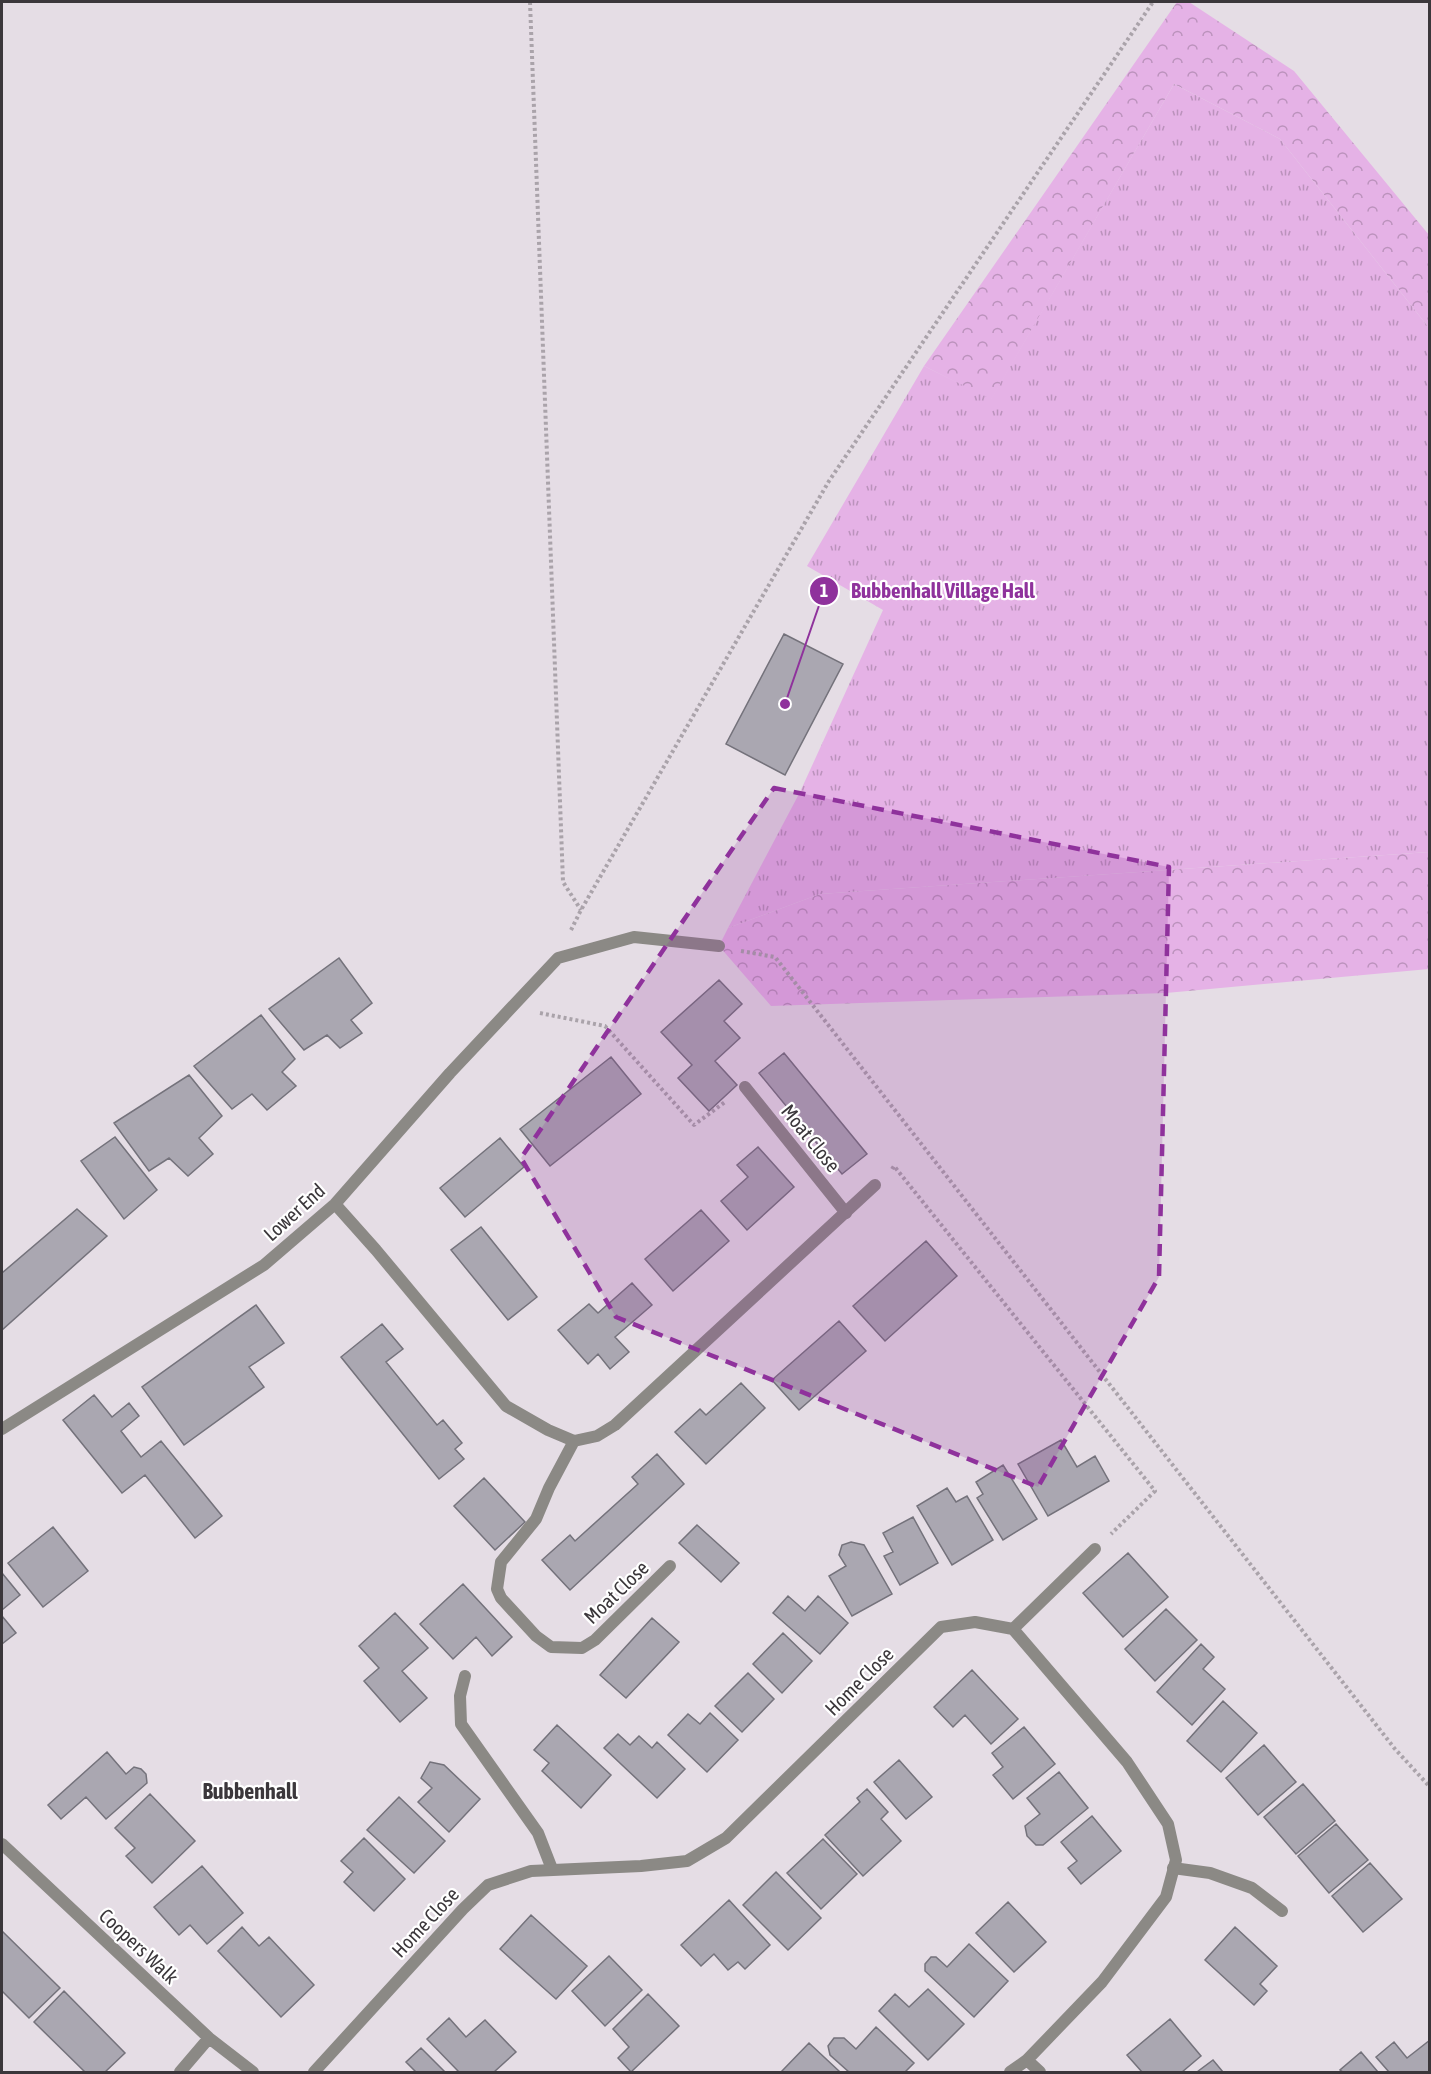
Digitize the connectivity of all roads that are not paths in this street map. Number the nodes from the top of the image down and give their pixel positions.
1 (719, 946) road end
2 (745, 1087) road end
3 (875, 1185) dead end
4 (334, 1204) junction
5 (846, 1213) junction
6 (2, 1429) edge
7 (574, 1441) junction
8 (1095, 1549) road end
9 (670, 1566) dead end
10 (1013, 1629) junction
11 (465, 1676) dead end
12 (2, 1844) edge
13 (1173, 1868) junction
14 (552, 1869) junction
15 (1282, 1911) dead end
16 (209, 2038) junction
17 (1028, 2060) junction
18 (180, 2073) edge
19 (253, 2073) edge
20 (314, 2073) edge
21 (1010, 2073) edge
22 (1040, 2073) edge

1 - 4 street, Lower End
2 - 5 street, Moat Close
3 - 5 street
4 - 6 street, Lower End
4 - 7 street
5 - 7 street
7 - 9 street, Moat Close
8 - 10 street
10 - 13 street
10 - 14 street, Home Close
11 - 14 street
12 - 16 street, Coopers Walk
13 - 15 street
13 - 17 street
14 - 20 street, Home Close
16 - 18 street
16 - 19 street, Coopers Walk
17 - 21 street
17 - 22 street

